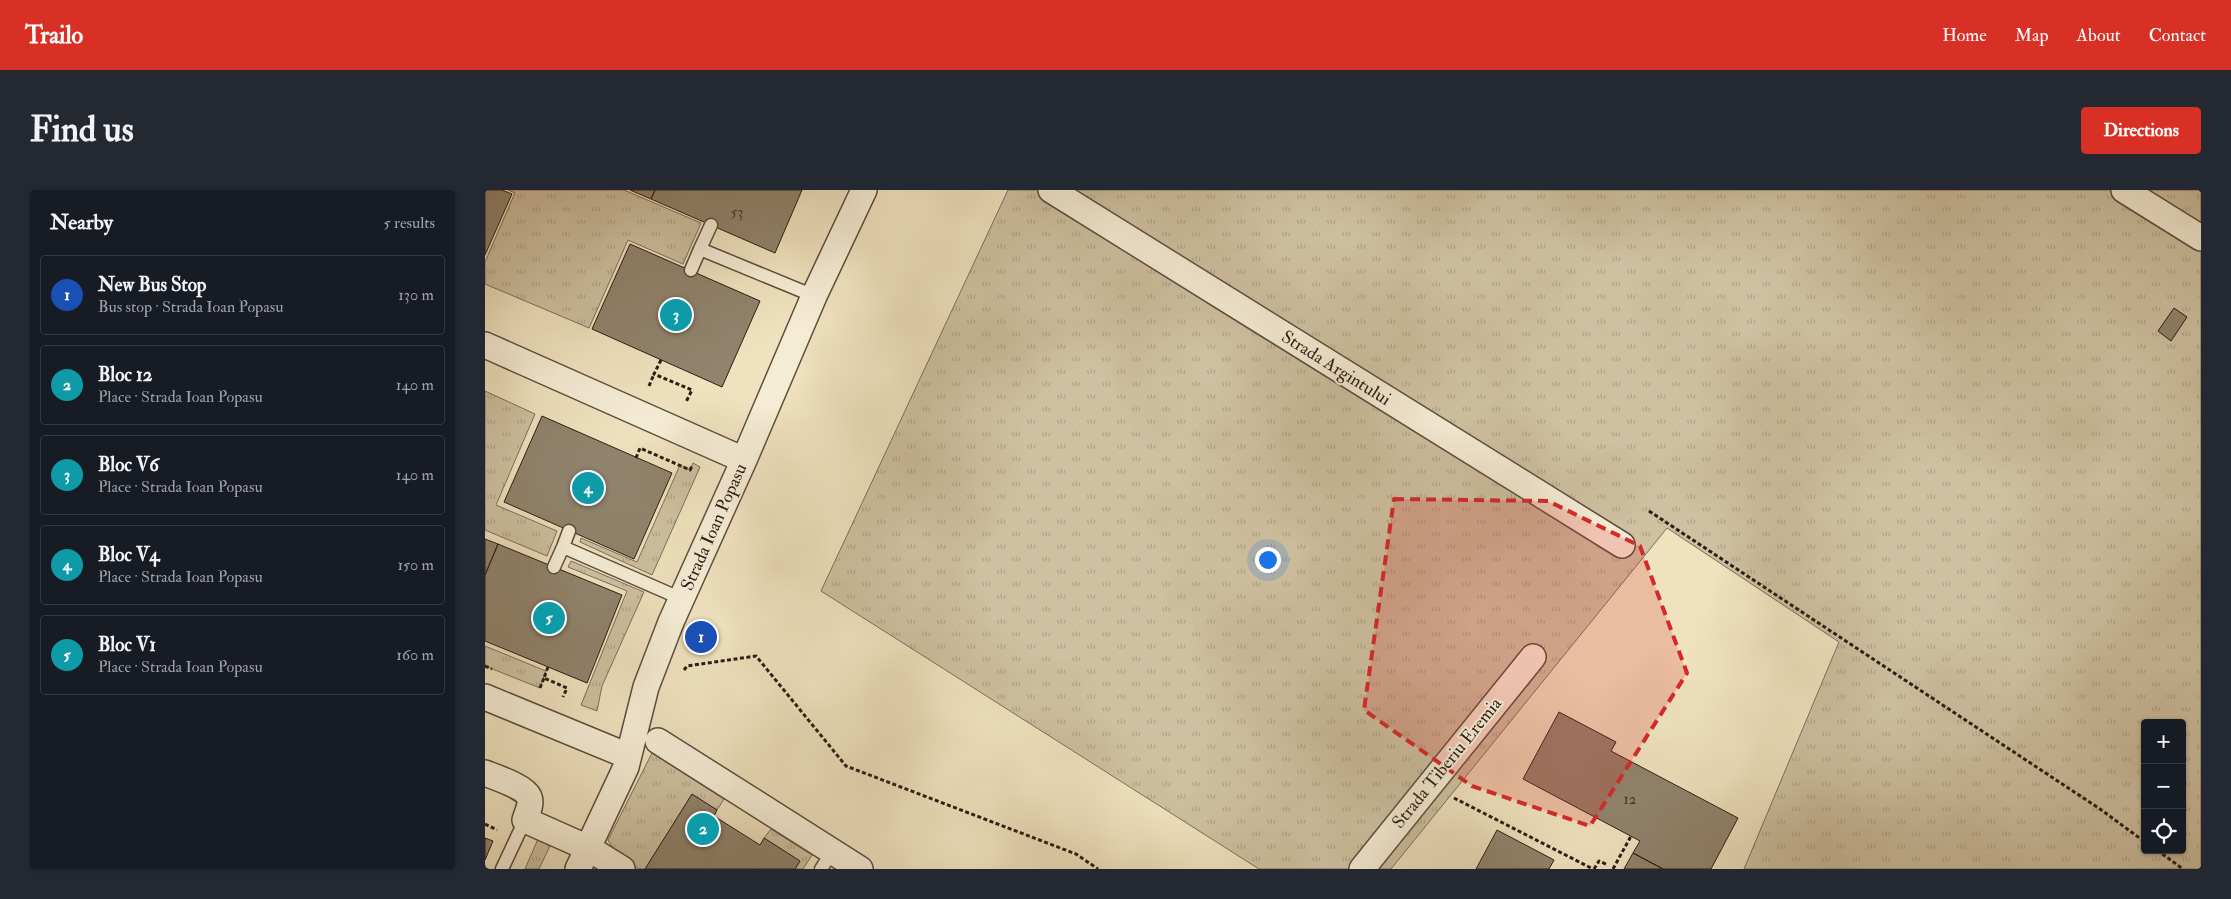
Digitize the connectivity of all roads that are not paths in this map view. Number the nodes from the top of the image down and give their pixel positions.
1 (864, 190) edge
2 (1051, 190) edge
3 (2124, 190) edge
4 (711, 225) dead end
5 (2201, 238) edge
6 (700, 249) junction
7 (691, 270) dead end
8 (813, 296) junction
9 (485, 346) edge
10 (744, 460) junction
11 (569, 531) dead end
12 (1622, 546) dead end
13 (563, 547) junction
14 (554, 567) dead end
15 (682, 599) junction
16 (1533, 657) dead end
17 (485, 696) edge
18 (658, 741) dead end
19 (628, 756) junction
20 (485, 773) edge
21 (525, 820) junction
22 (583, 859) edge
23 (827, 860) edge
24 (618, 868) edge
25 (502, 869) edge
26 (860, 869) edge
27 (1362, 869) edge

1 - 8 street, Strada Ioan Popasu
2 - 12 street, Strada Argintului
3 - 5 street
4 - 6 lane
6 - 7 lane
6 - 8 lane
8 - 10 street, Strada Ioan Popasu
9 - 10 street
10 - 15 street, Strada Ioan Popasu
11 - 13 lane
13 - 14 lane
13 - 15 lane
15 - 19 street, Strada Ioan Popasu
16 - 27 street, Strada Tiberiu Eremia
17 - 19 street
18 - 23 street
19 - 22 street, Strada Ioan Popasu
20 - 21 street
21 - 22 street
21 - 25 lane
22 - 24 street
23 - 26 street

